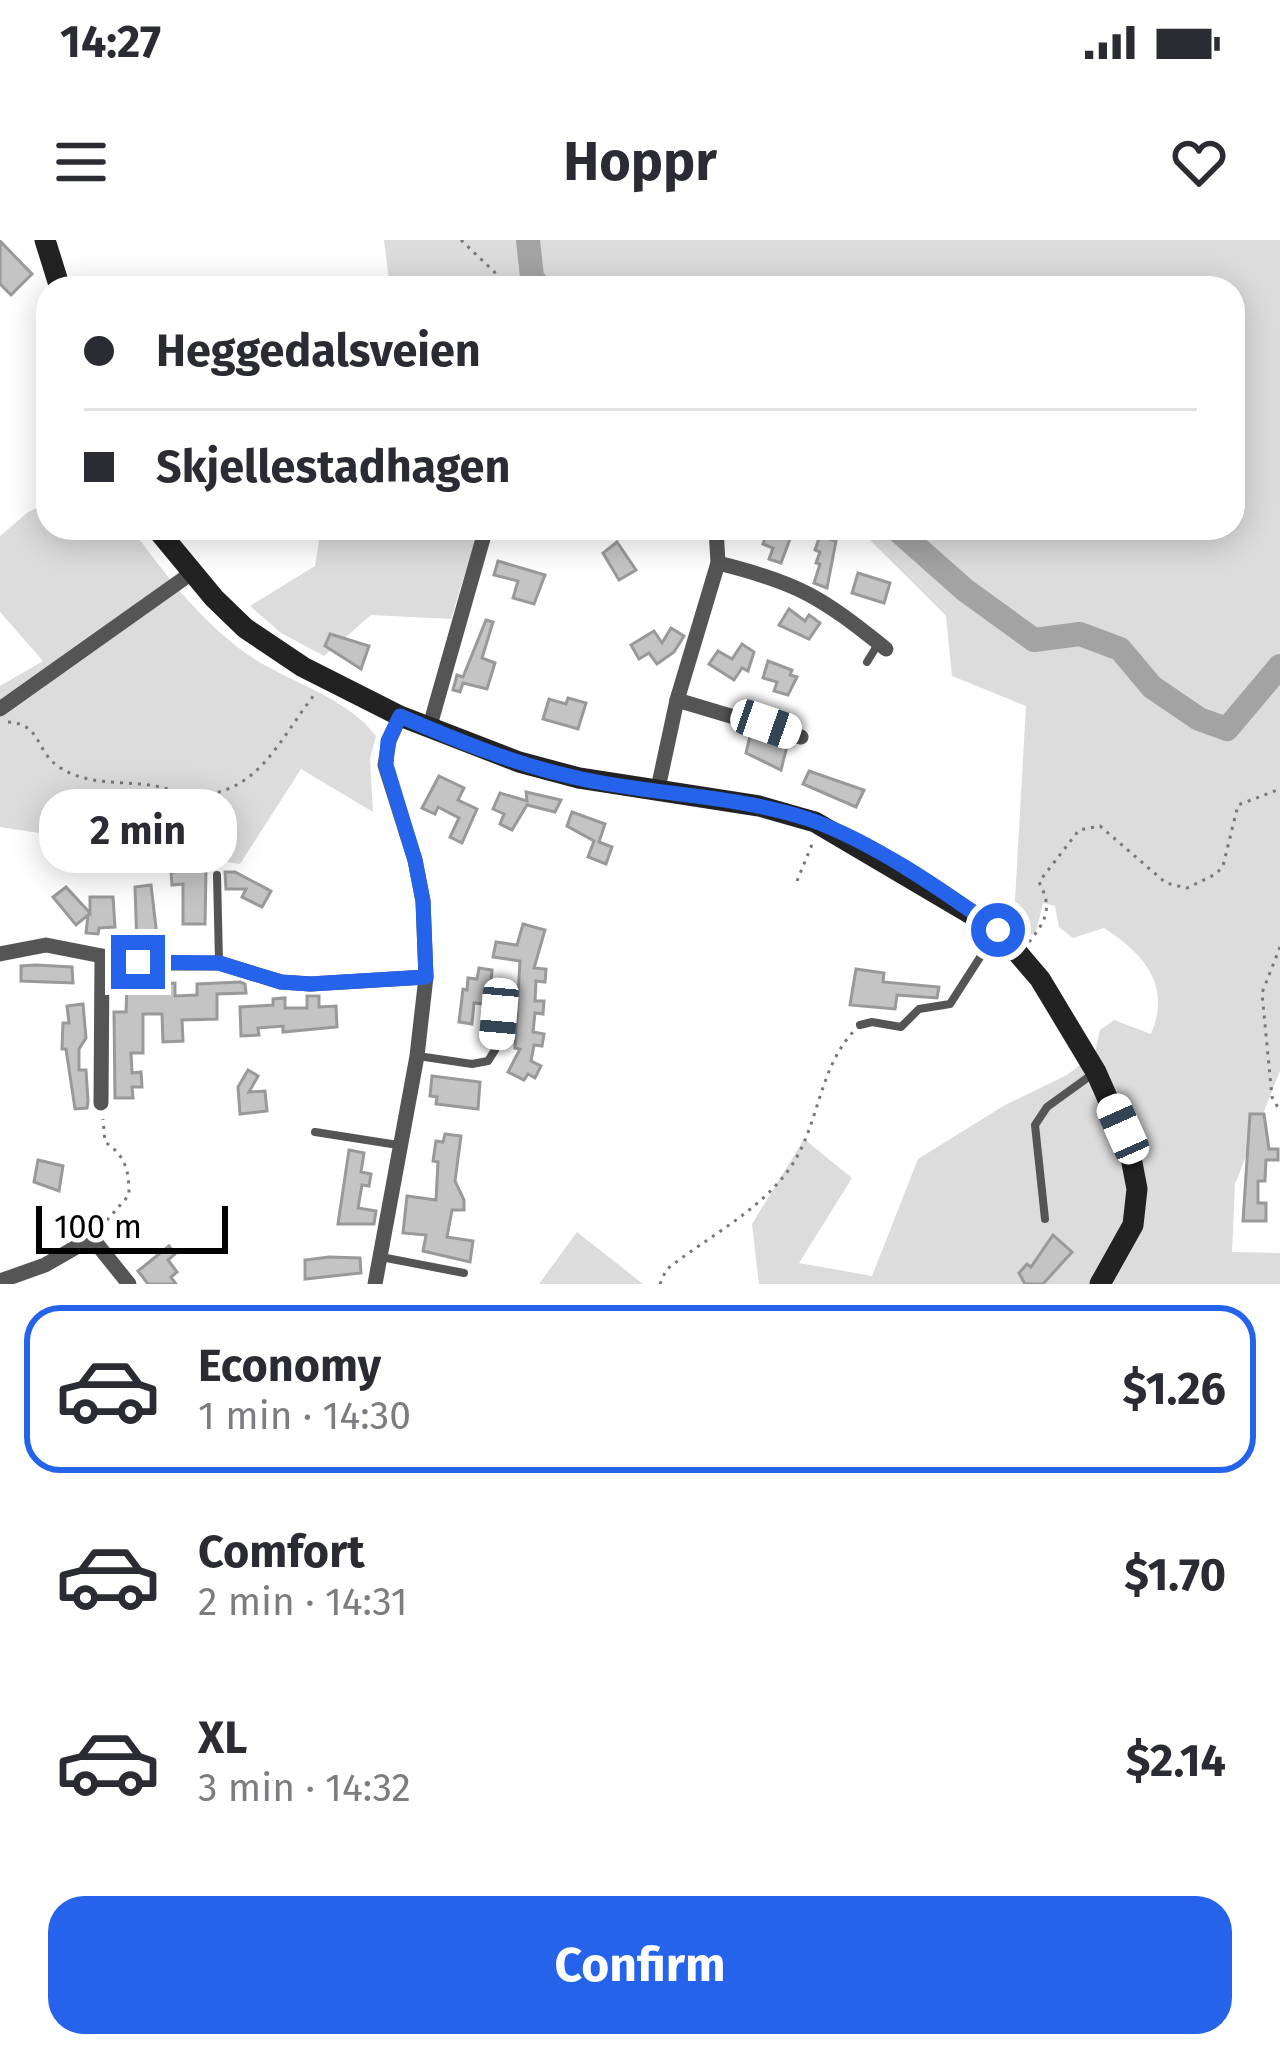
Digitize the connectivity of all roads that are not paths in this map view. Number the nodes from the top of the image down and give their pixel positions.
1 (45, 240) edge
2 (57, 276) edge
3 (166, 540) edge
4 (483, 540) edge
5 (717, 540) edge
6 (718, 562) junction
7 (193, 572) junction
8 (882, 646) joint
9 (867, 662) dead end
10 (677, 700) junction
11 (0, 709) edge
12 (400, 716) junction
13 (429, 729) junction
14 (800, 736) dead end
15 (657, 793) junction
16 (217, 875) road end
17 (998, 930) junction
18 (0, 954) edge
19 (102, 957) junction
20 (219, 963) junction
21 (426, 977) junction
22 (502, 985) dead end
23 (860, 1025) road end
24 (417, 1056) junction
25 (1096, 1072) junction
26 (101, 1103) road end
27 (315, 1132) dead end
28 (400, 1145) junction
29 (1045, 1219) dead end
30 (380, 1257) junction
31 (464, 1273) dead end
32 (0, 1281) edge
33 (129, 1284) edge
34 (375, 1284) edge
35 (1100, 1284) edge

1 - 2 main road
3 - 7 main road
4 - 13 street
5 - 6 street
6 - 8 street
6 - 10 street
7 - 11 street
7 - 12 main road
8 - 9 lane
10 - 14 street
10 - 15 street
12 - 13 main road
12 - 21 street
13 - 15 main road
15 - 17 main road
16 - 20 lane
17 - 23 lane
17 - 25 main road
18 - 19 street
19 - 20 street
19 - 26 street
20 - 21 street
21 - 24 street
22 - 24 lane
24 - 28 street
25 - 29 lane
25 - 35 main road
27 - 28 lane
28 - 30 street
30 - 31 lane
30 - 34 street
32 - 33 street

